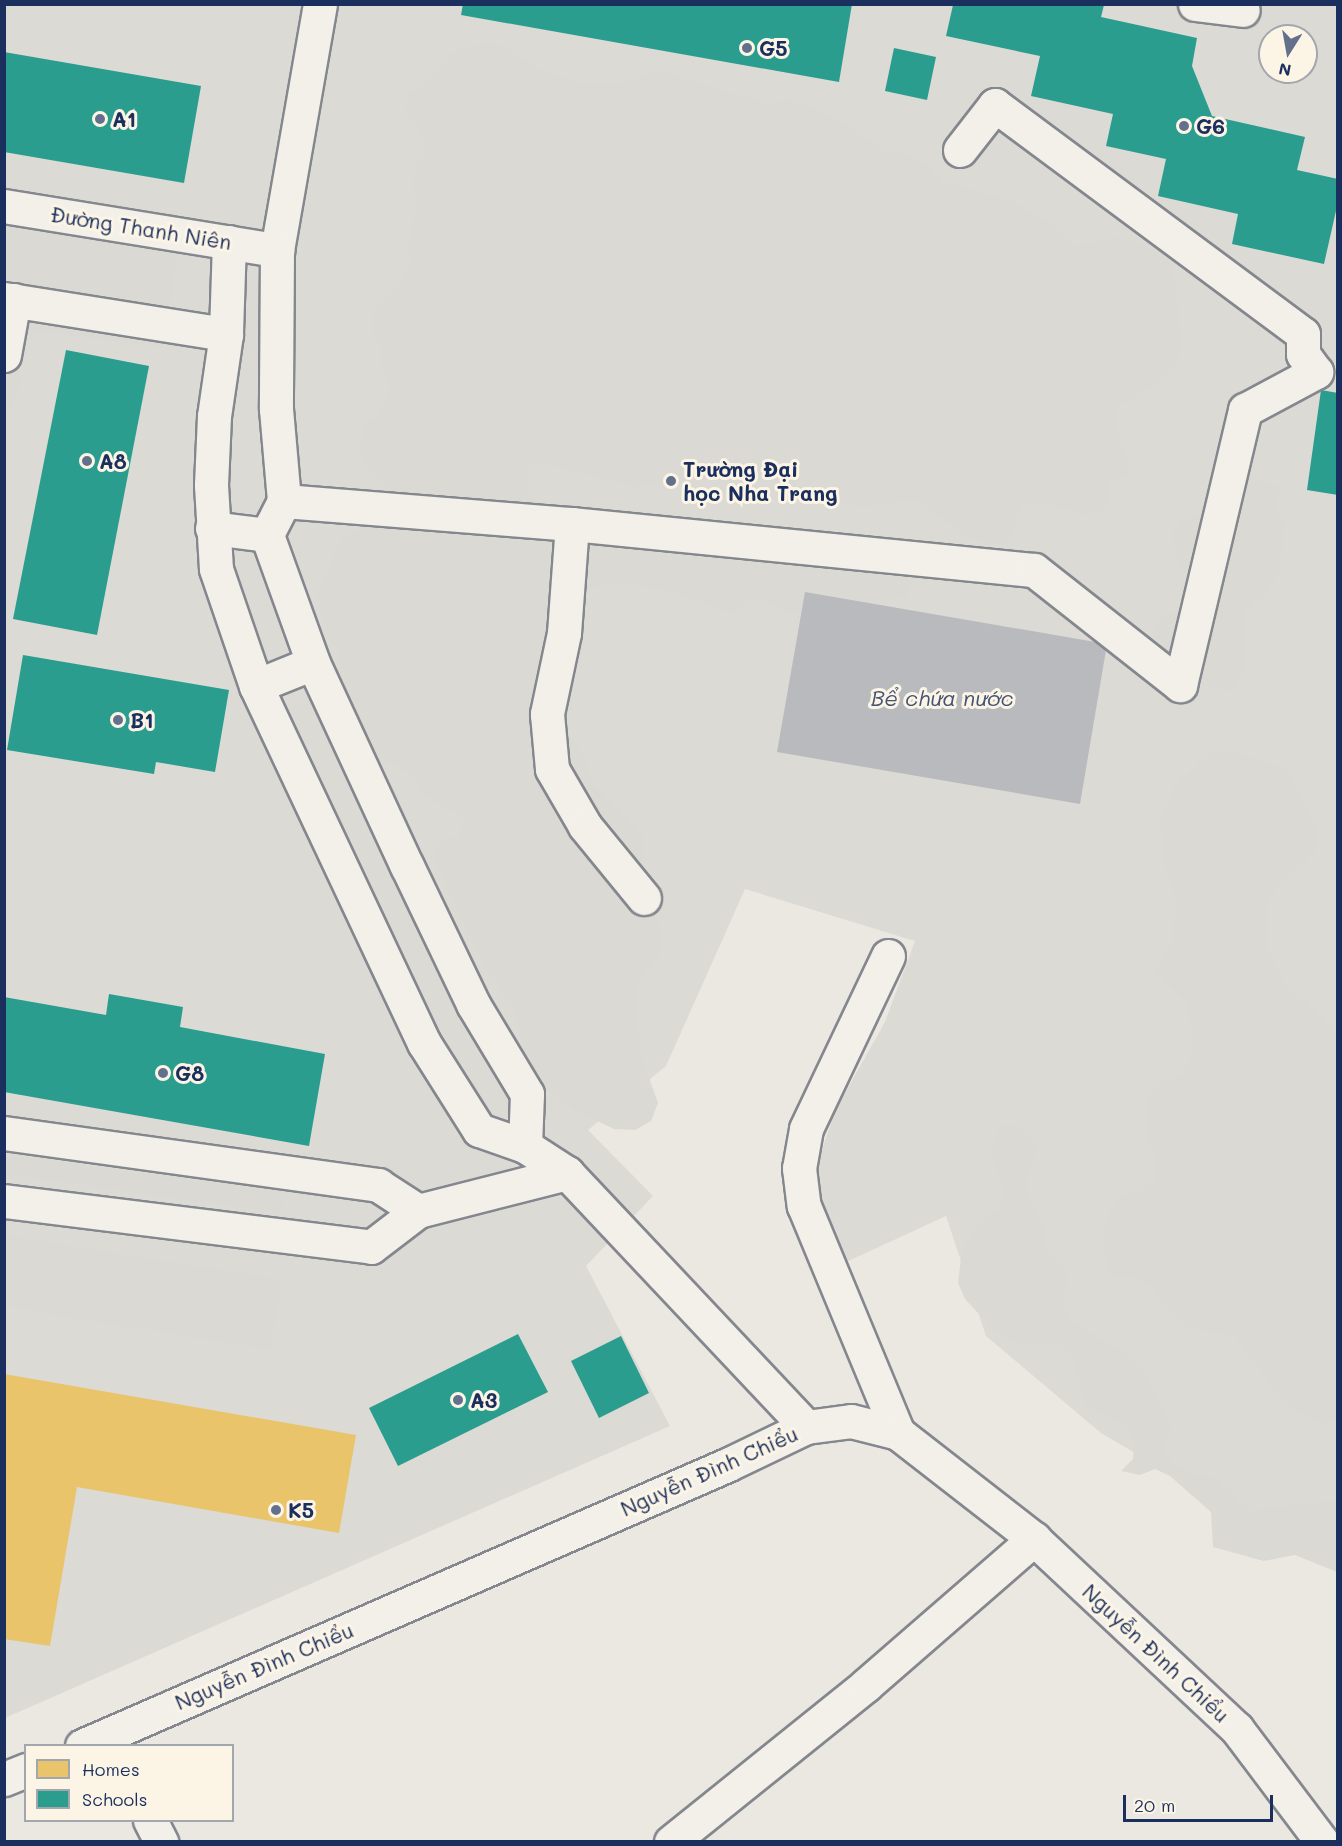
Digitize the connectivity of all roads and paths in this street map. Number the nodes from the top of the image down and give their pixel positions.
1 (321, 4) edge
2 (1195, 4) edge
3 (1243, 10) dead end
4 (960, 150) dead end
5 (4, 206) edge
6 (229, 242) junction
7 (277, 250) junction
8 (9, 300) edge
9 (226, 334) junction
10 (4, 354) edge
11 (284, 501) junction
12 (572, 524) junction
13 (212, 528) junction
14 (267, 535) junction
15 (313, 663) junction
16 (256, 686) junction
17 (644, 898) dead end
18 (888, 956) dead end
19 (4, 1133) edge
20 (525, 1146) junction
21 (567, 1173) junction
22 (4, 1201) edge
23 (418, 1211) junction
24 (806, 1427) junction
25 (898, 1433) junction
26 (1034, 1539) junction
27 (99, 1742) edge
28 (24, 1771) edge
29 (4, 1779) edge
30 (151, 1822) edge
31 (161, 1842) edge
32 (670, 1842) edge
33 (1322, 1842) edge

1 - 7 street
2 - 3 street
4 - 12 street
5 - 6 street, Đường Thanh Niên
6 - 7 street, Đường Thanh Niên
6 - 9 street
7 - 11 street
8 - 9 street
8 - 10 street
9 - 13 street
11 - 12 street
11 - 14 street
12 - 17 street
13 - 14 street
13 - 16 street
14 - 15 street
15 - 16 street
15 - 20 street
16 - 20 street
18 - 25 street
19 - 23 street
20 - 21 street
21 - 23 street
21 - 24 street
22 - 23 street
24 - 25 street, Nguyễn Đình Chiểu
24 - 27 street, Nguyễn Đình Chiểu
25 - 26 street, Nguyễn Đình Chiểu
26 - 32 street
26 - 33 street, Nguyễn Đình Chiểu
28 - 29 street
30 - 31 street

